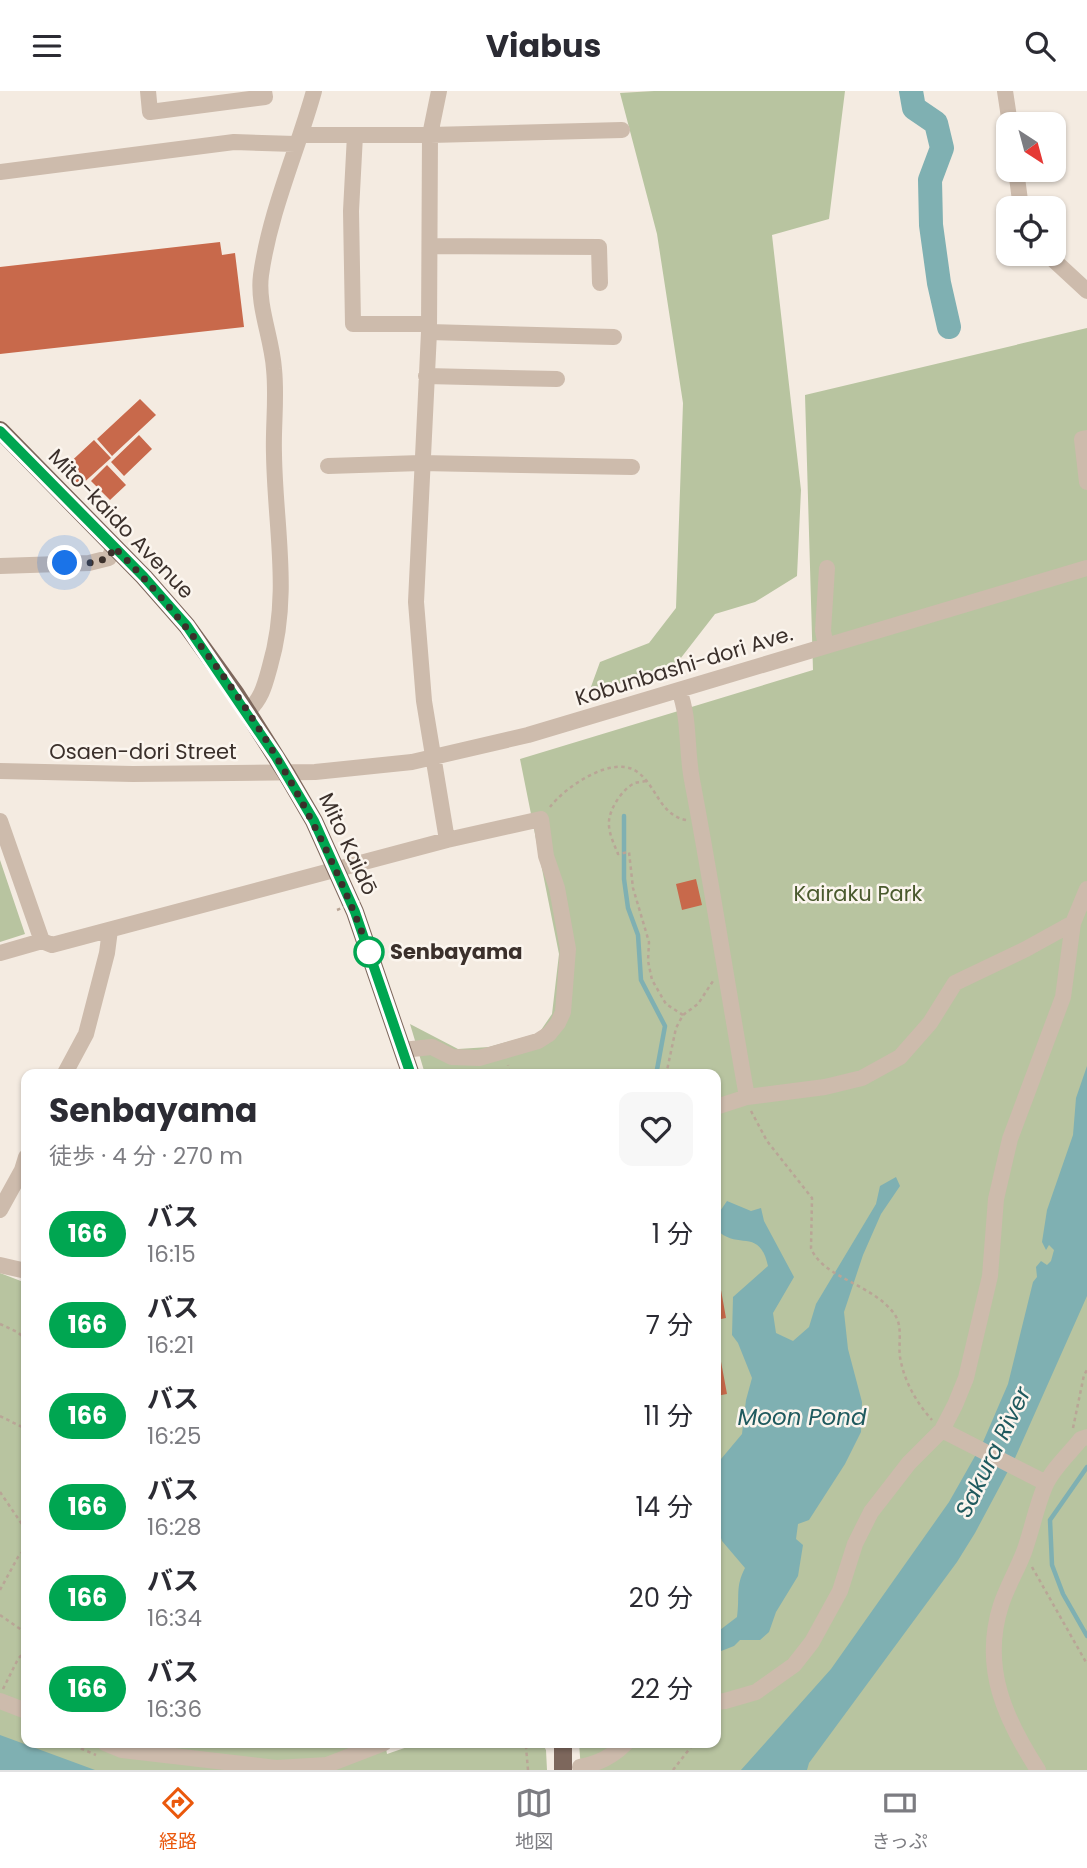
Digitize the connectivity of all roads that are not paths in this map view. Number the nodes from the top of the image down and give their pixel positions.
1 (148, 91) edge
2 (264, 91) edge
3 (314, 91) edge
4 (439, 91) edge
5 (1006, 91) edge
6 (1009, 112) edge
7 (622, 130) dead end
8 (355, 135) junction
9 (429, 135) junction
10 (298, 139) junction
11 (0, 172) edge
12 (430, 246) junction
13 (1061, 266) edge
14 (600, 283) dead end
15 (1087, 291) edge
16 (428, 328) junction
17 (614, 337) dead end
18 (426, 376) junction
19 (557, 379) dead end
20 (0, 431) edge
21 (1085, 437) edge
22 (421, 463) junction
23 (328, 466) dead end
24 (632, 467) dead end
25 (1087, 482) edge
26 (114, 547) junction
27 (0, 566) edge
28 (827, 568) dead end
29 (1087, 568) edge
30 (826, 646) junction
31 (679, 690) junction
32 (247, 712) junction
33 (432, 758) junction
34 (0, 771) edge
35 (286, 773) junction
36 (0, 821) edge
37 (447, 839) junction
38 (337, 870) junction
39 (1087, 889) edge
40 (1073, 923) junction
41 (110, 930) junction
42 (42, 941) junction
43 (0, 953) edge
44 (402, 1050) junction
45 (67, 1069) edge
46 (409, 1069) edge
47 (747, 1097) junction
48 (721, 1105) edge
49 (21, 1172) edge
50 (0, 1210) edge
51 (0, 1265) edge
52 (21, 1270) edge
53 (942, 1430) junction
54 (1080, 1433) edge
55 (1046, 1483) junction
56 (0, 1701) edge
57 (721, 1701) edge
58 (21, 1709) edge
59 (117, 1748) edge
60 (372, 1748) edge
61 (565, 1748) edge
62 (620, 1748) edge
63 (328, 1767) edge
64 (572, 1769) edge
65 (1038, 1770) edge

1 - 2 street
3 - 10 street
4 - 9 street
5 - 6 street
7 - 9 street
8 - 9 street
8 - 10 street
8 - 16 street
9 - 12 street
10 - 11 street
10 - 32 street
12 - 14 street
12 - 16 street
13 - 15 street
16 - 17 street
16 - 18 street
18 - 19 street
18 - 22 street
20 - 26 main road, Mito-kaido Avenue
21 - 25 street
22 - 23 street
22 - 24 street
22 - 33 street
26 - 27 street
26 - 32 main road, Mito-kaido Avenue
28 - 30 street
29 - 30 street, Kobunbashi-dori Ave.
30 - 31 street, Kobunbashi-dori Ave.
31 - 33 street, Kobunbashi-dori Ave.
31 - 47 street
32 - 35 main road, Mito Kaidō
33 - 35 street, Kobunbashi-dori Ave.
33 - 37 street
34 - 35 street, Osaen-dori Street
35 - 38 main road, Mito Kaidō
36 - 42 street
37 - 38 street
37 - 44 street
38 - 41 street
38 - 44 main road, Mito Kaidō
39 - 40 street
40 - 47 street
40 - 53 street
41 - 42 street
41 - 45 street
42 - 43 street
44 - 46 main road, Mito Kaidō
47 - 48 street
49 - 50 street
51 - 52 street
53 - 55 street
53 - 57 street
54 - 55 street
55 - 65 street
56 - 58 street
59 - 63 street
60 - 63 street
61 - 64 main road
62 - 64 street

